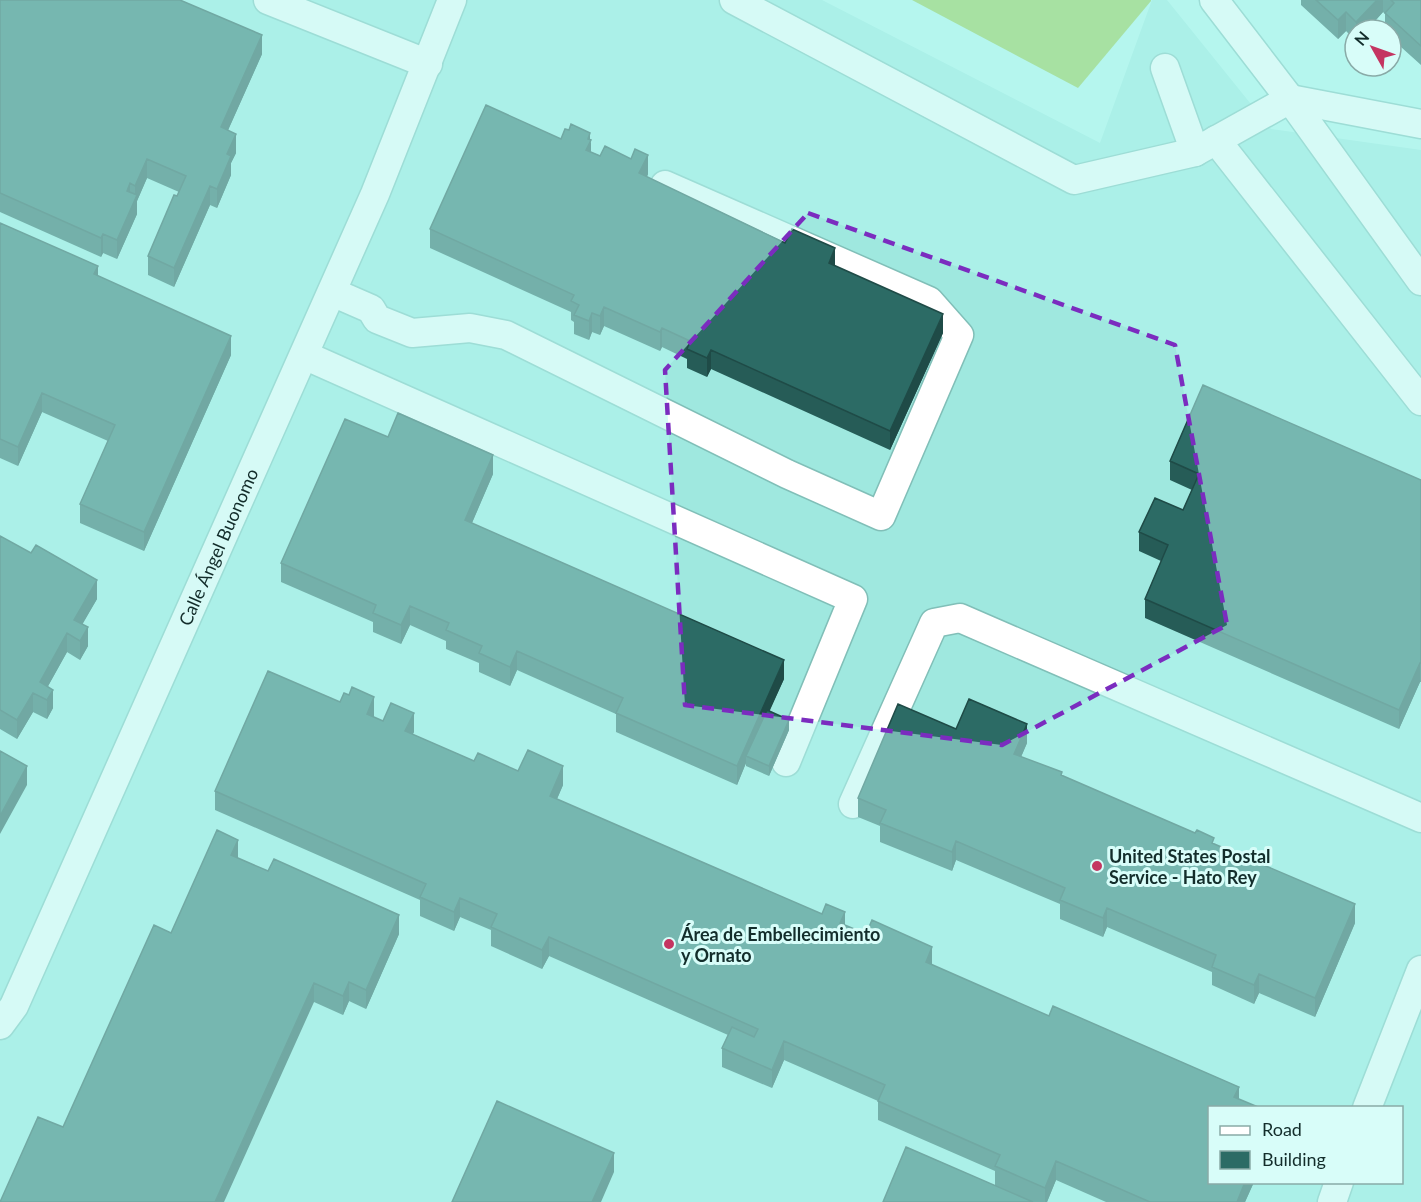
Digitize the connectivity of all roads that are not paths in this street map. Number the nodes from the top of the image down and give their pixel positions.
1 (268, 0) edge
2 (452, 0) edge
3 (734, 0) edge
4 (1214, 0) edge
5 (428, 64) junction
6 (1165, 68) dead end
7 (1290, 99) junction
8 (1421, 124) edge
9 (1205, 146) junction
10 (665, 185) edge
11 (1421, 281) edge
12 (332, 292) junction
13 (304, 355) junction
14 (1421, 401) edge
15 (786, 762) dead end
16 (853, 804) dead end
17 (1421, 818) edge
18 (1421, 970) edge
19 (0, 1025) edge
20 (1367, 1106) edge
21 (1338, 1184) edge
22 (1332, 1202) edge

1 - 5 street
2 - 5 street, Calle Ángel Buonomo
3 - 9 street
4 - 7 street
5 - 12 street, Calle Ángel Buonomo
6 - 9 street
7 - 8 street
7 - 9 street
7 - 11 street
9 - 14 street
10 - 12 street
12 - 13 street, Calle Ángel Buonomo
13 - 15 street
13 - 19 street, Calle Ángel Buonomo
16 - 17 street
18 - 20 street
21 - 22 street

